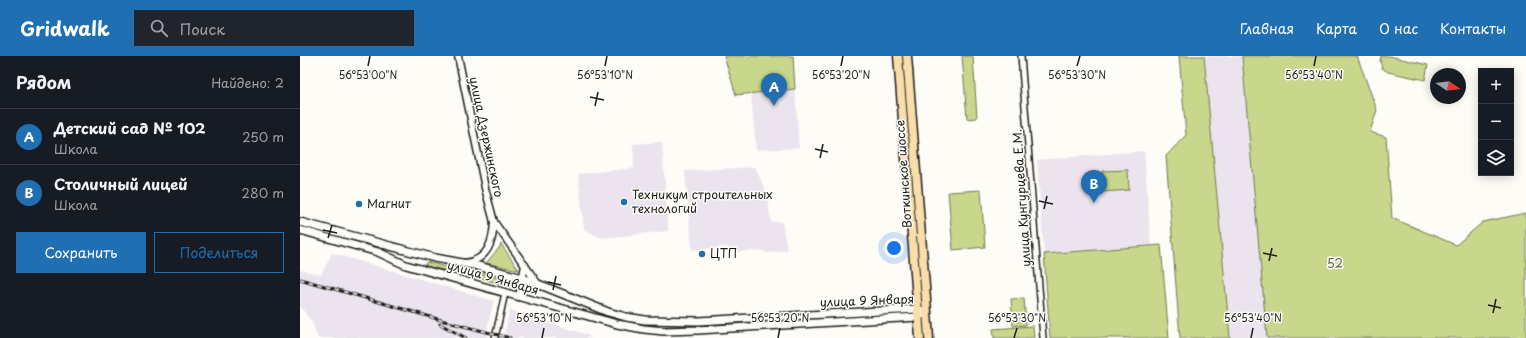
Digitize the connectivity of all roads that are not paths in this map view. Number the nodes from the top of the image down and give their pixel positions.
1 (458, 56) edge
2 (898, 56) edge
3 (907, 56) edge
4 (1021, 56) edge
5 (300, 222) edge
6 (494, 222) junction
7 (300, 230) edge
8 (422, 255) junction
9 (460, 263) junction
10 (525, 265) junction
11 (418, 268) junction
12 (523, 278) junction
13 (538, 284) junction
14 (505, 293) junction
15 (519, 296) junction
16 (927, 312) junction
17 (918, 313) junction
18 (713, 320) junction
19 (713, 329) junction
20 (495, 338) edge
21 (920, 338) edge
22 (929, 338) edge
23 (1043, 338) edge

1 - 6 street, улица Дзержинского
2 - 17 main road, Воткинское шоссе
3 - 16 main road, Воткинское шоссе
4 - 23 street, улица Кунгурцева Е.М.
5 - 8 main road, улица 9 Января
6 - 9 street, улица Дзержинского
6 - 10 street, улица Дзержинского
7 - 11 main road, улица 9 Января
8 - 9 main road, улица 9 Января
8 - 11 main road
9 - 12 main road, улица 9 Января
10 - 12 street
10 - 13 street, улица Дзержинского
11 - 14 main road, улица 9 Января
12 - 13 main road, улица 9 Января
12 - 15 street
13 - 18 main road, улица 9 Января
14 - 15 main road, улица 9 Января
14 - 20 street
15 - 19 main road, улица 9 Января
16 - 17 main road, улица 9 Января
16 - 22 main road, Воткинское шоссе
17 - 18 main road, улица 9 Января
17 - 19 main road, улица 9 Января
17 - 21 main road, Воткинское шоссе
18 - 19 main road

